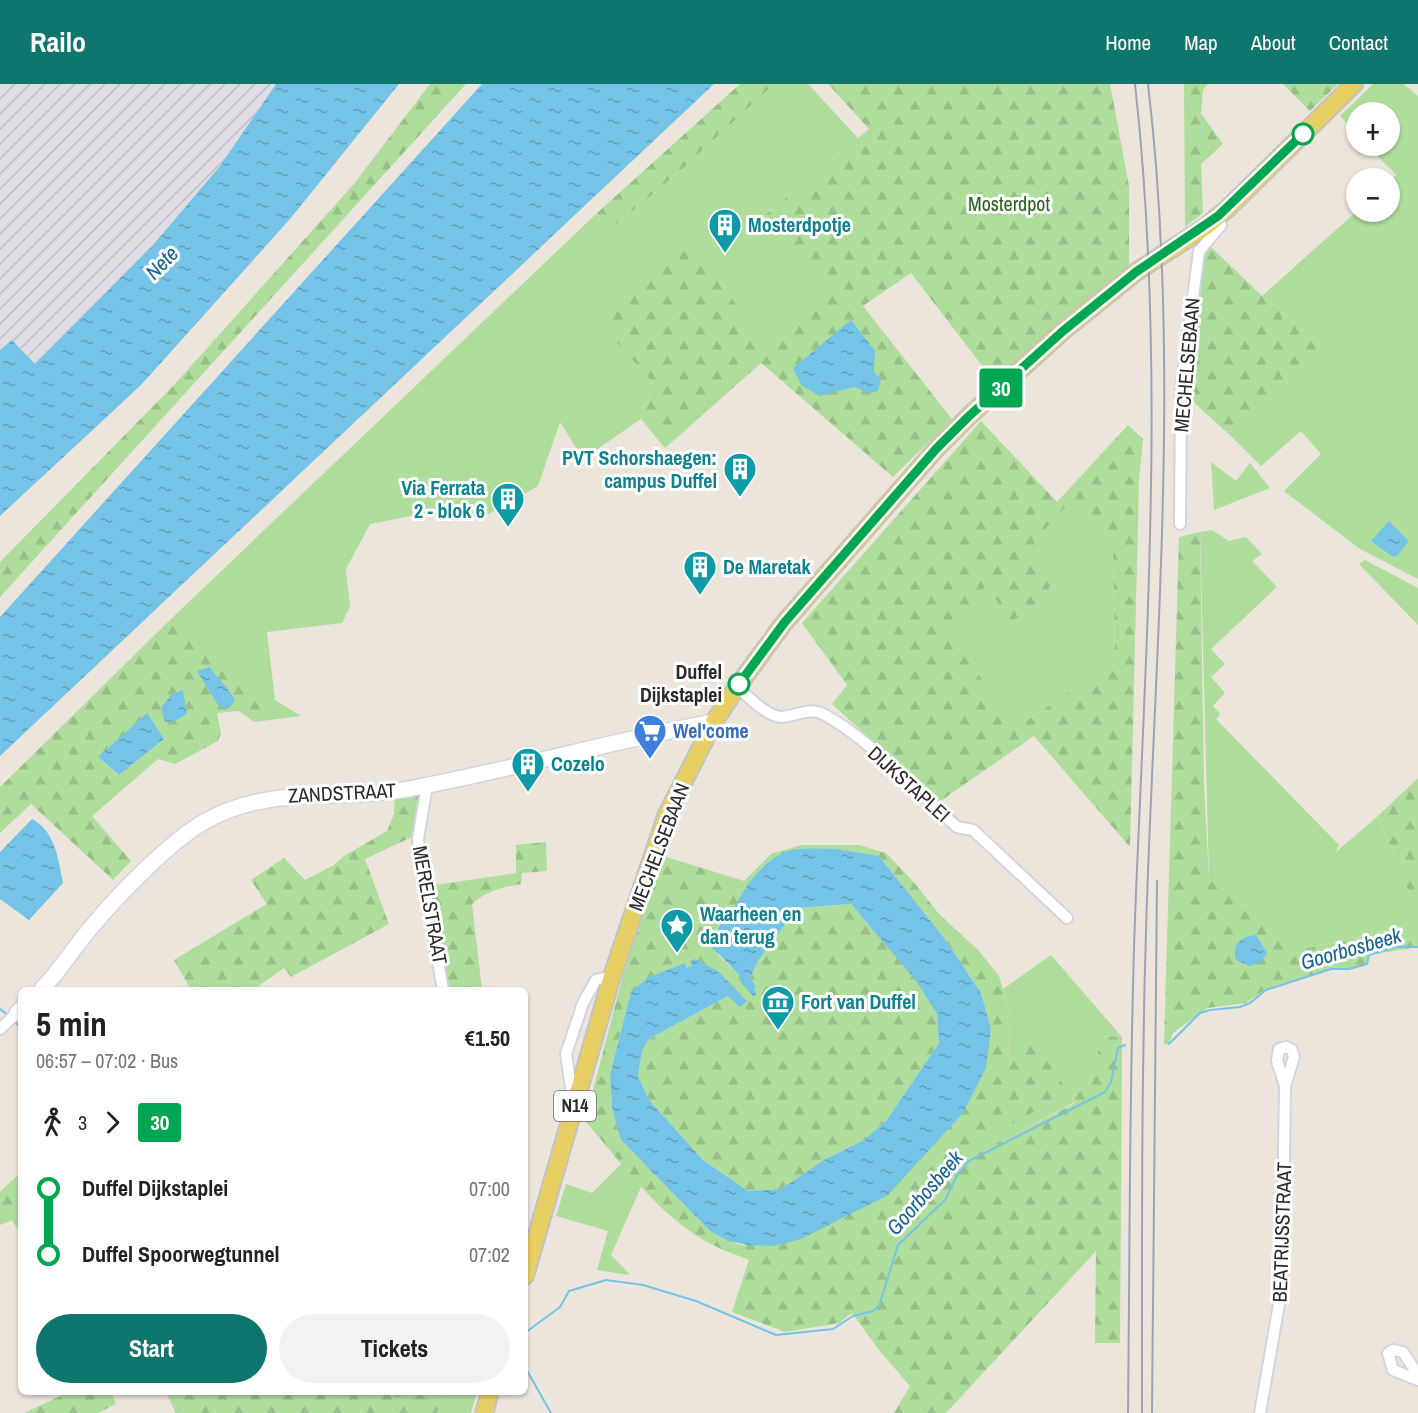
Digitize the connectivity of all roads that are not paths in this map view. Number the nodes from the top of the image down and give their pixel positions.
1 (1354, 84) edge
2 (1218, 216) junction
3 (1180, 524) dead end
4 (737, 687) junction
5 (714, 722) junction
6 (427, 785) junction
7 (1067, 918) dead end
8 (612, 976) junction
9 (43, 987) edge
10 (442, 987) edge
11 (1285, 1086) dead end
12 (574, 1110) junction
13 (528, 1266) edge
14 (1418, 1376) edge
15 (1418, 1380) edge
16 (489, 1395) edge
17 (484, 1413) edge
18 (1260, 1413) edge

1 - 2 main road, MECHELSEBAAN / N14
2 - 3 street, MECHELSEBAAN
2 - 4 main road, MECHELSEBAAN / N14
4 - 5 main road, MECHELSEBAAN / N14
4 - 7 street, DIJKSTAPLEI
5 - 6 street, ZANDSTRAAT
5 - 8 main road, MECHELSEBAAN / N14
6 - 9 street, ZANDSTRAAT
6 - 10 street, MERELSTRAAT
8 - 12 main road, MECHELSEBAAN / N14
8 - 12 street, MECHELSEBAAN
11 - 18 street, BEATRIJSSTRAAT
12 - 13 main road, MECHELSEBAAN / N14
14 - 15 street
16 - 17 main road

